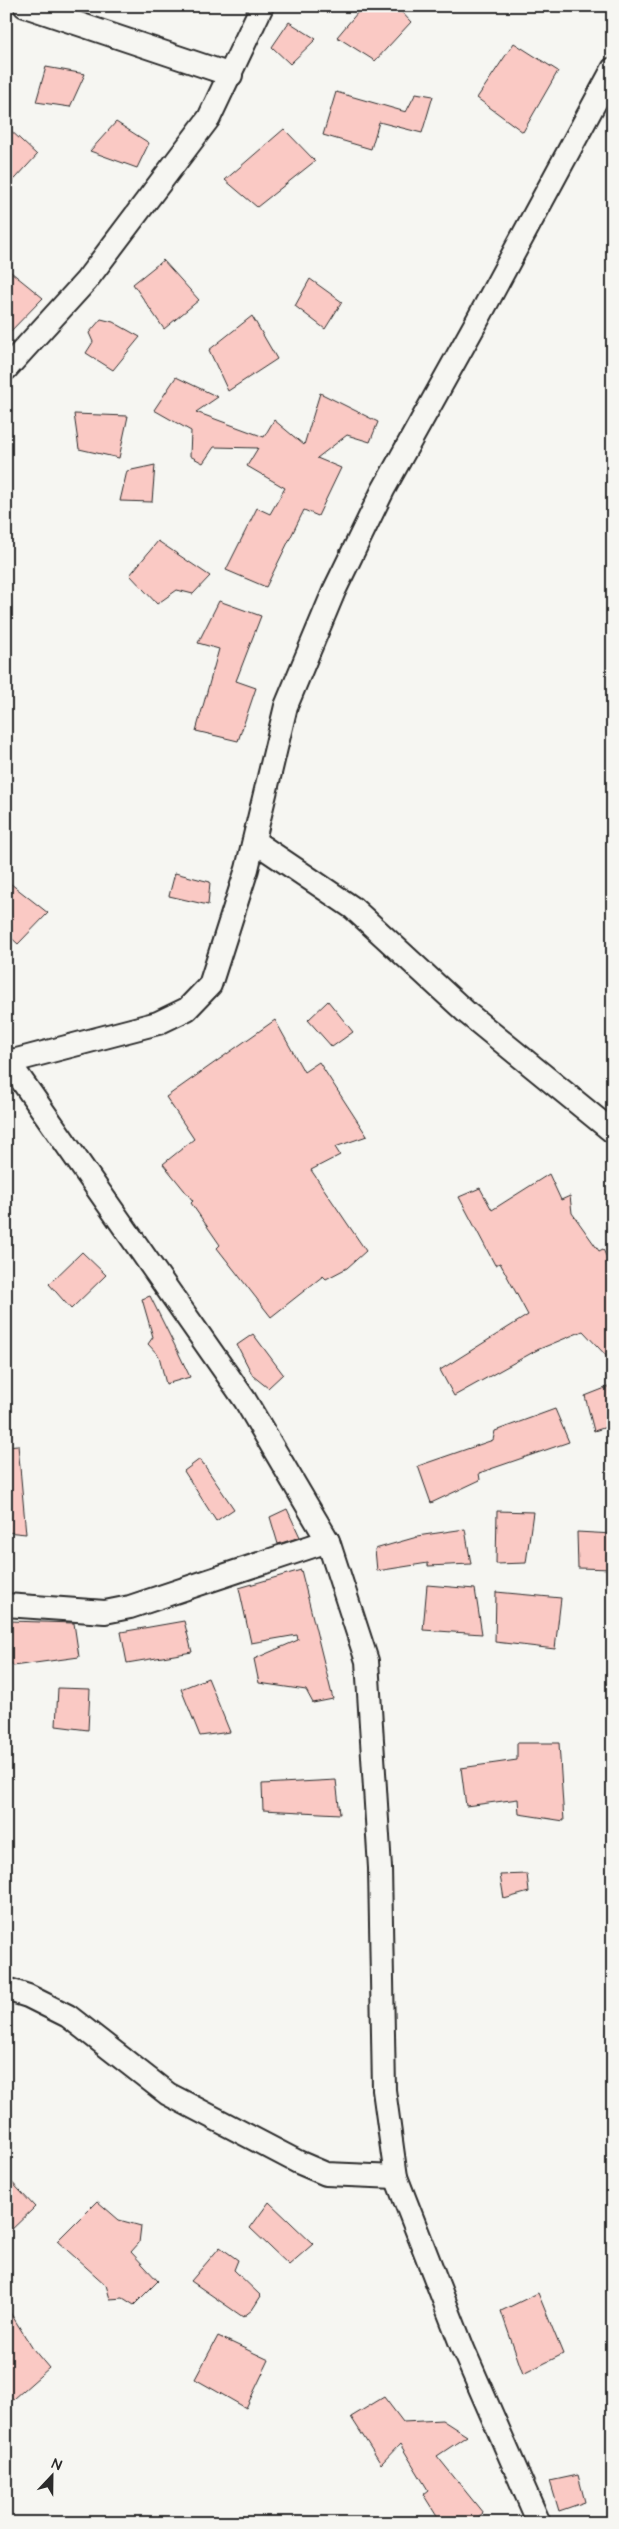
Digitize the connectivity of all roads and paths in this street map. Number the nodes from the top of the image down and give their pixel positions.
1 (25, 6) edge
2 (262, 6) edge
3 (613, 69) edge
4 (231, 75) junction
5 (6, 369) edge
6 (254, 841) junction
7 (7, 1060) edge
8 (613, 1132) edge
9 (328, 1541) junction
10 (6, 1605) edge
11 (6, 1989) edge
12 (396, 2177) junction
13 (540, 2523) edge

1 - 4 street
2 - 4 street
3 - 6 street
4 - 5 street
6 - 7 street
6 - 8 street
7 - 9 street
9 - 10 street
9 - 12 street
11 - 12 street
12 - 13 street

